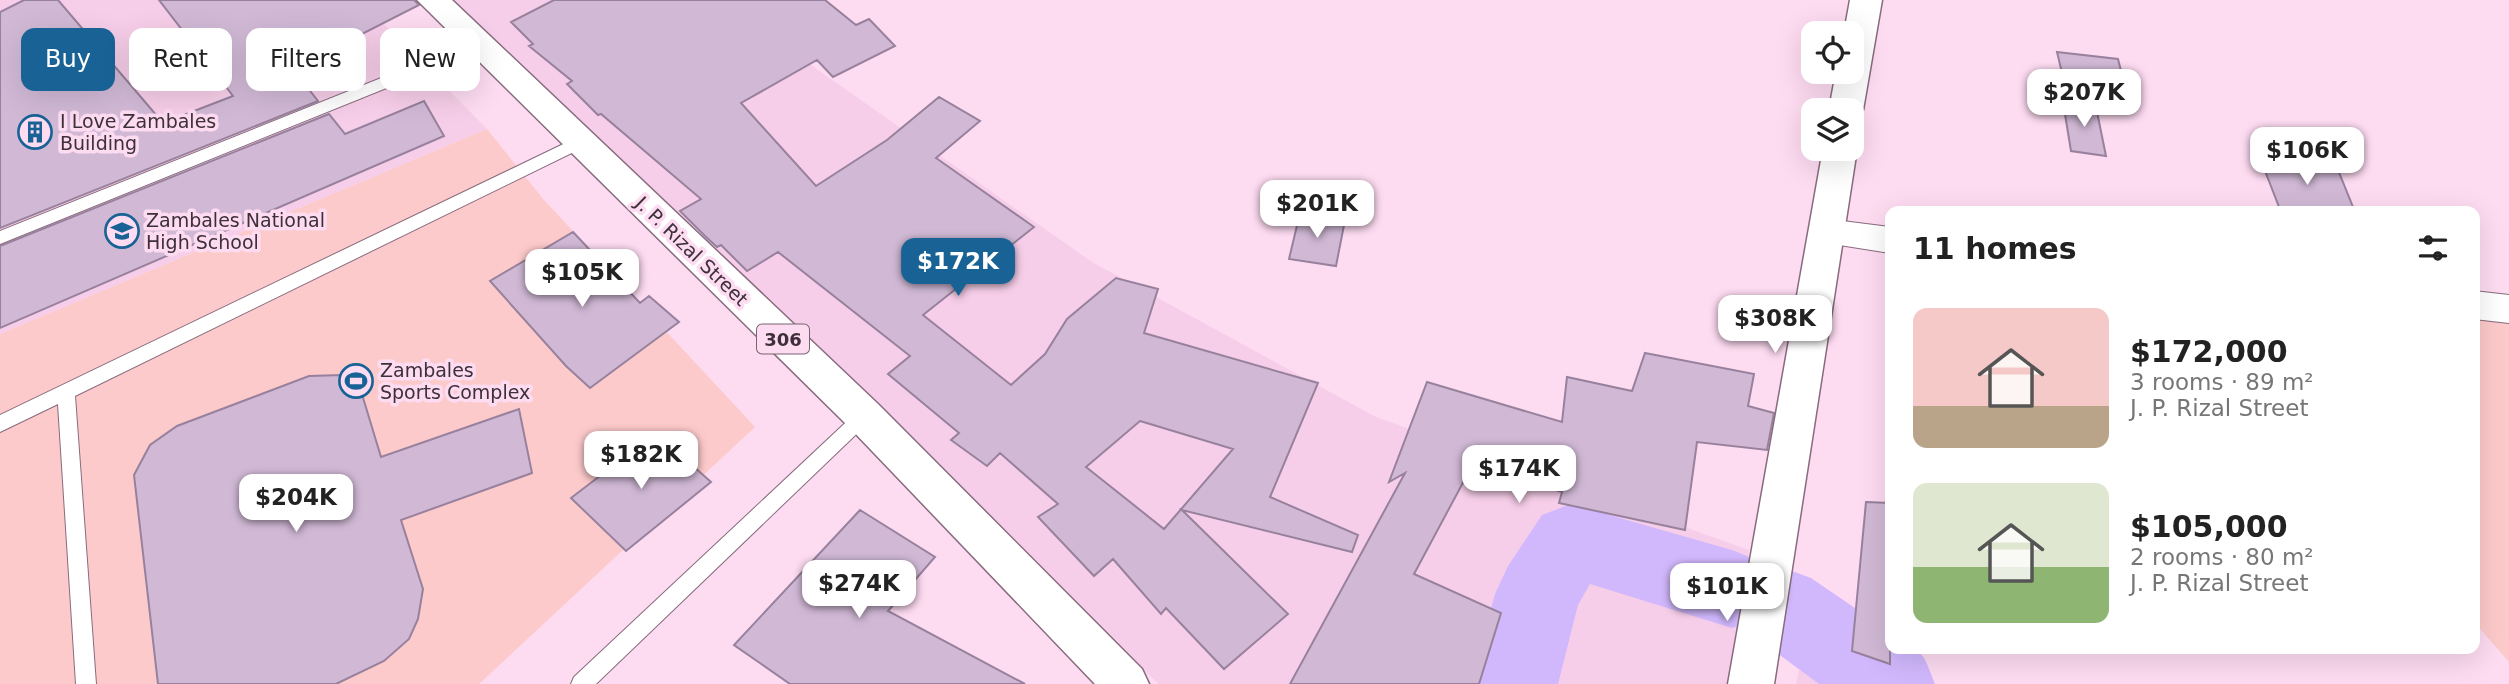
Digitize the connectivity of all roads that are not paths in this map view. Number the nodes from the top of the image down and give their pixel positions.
1 (433, 0) edge
2 (1866, 0) edge
3 (462, 28) edge
4 (480, 45) edge
5 (380, 85) edge
6 (1848, 98) edge
7 (580, 142) junction
8 (1838, 161) edge
9 (1825, 232) junction
10 (0, 238) edge
11 (1885, 239) edge
12 (2480, 306) edge
13 (2509, 309) edge
14 (66, 394) junction
15 (864, 416) junction
16 (0, 424) edge
17 (1115, 680) edge
18 (86, 684) edge
19 (580, 684) edge
20 (1751, 684) edge

1 - 3 main road, J. P. Rizal Street / 306
2 - 6 main road
4 - 7 main road, J. P. Rizal Street / 306
5 - 10 lane
7 - 14 lane
7 - 15 main road, J. P. Rizal Street / 306
8 - 9 main road
9 - 11 street
9 - 20 main road
12 - 13 street
14 - 16 lane
14 - 18 lane
15 - 17 main road, J. P. Rizal Street / 306
15 - 19 lane

